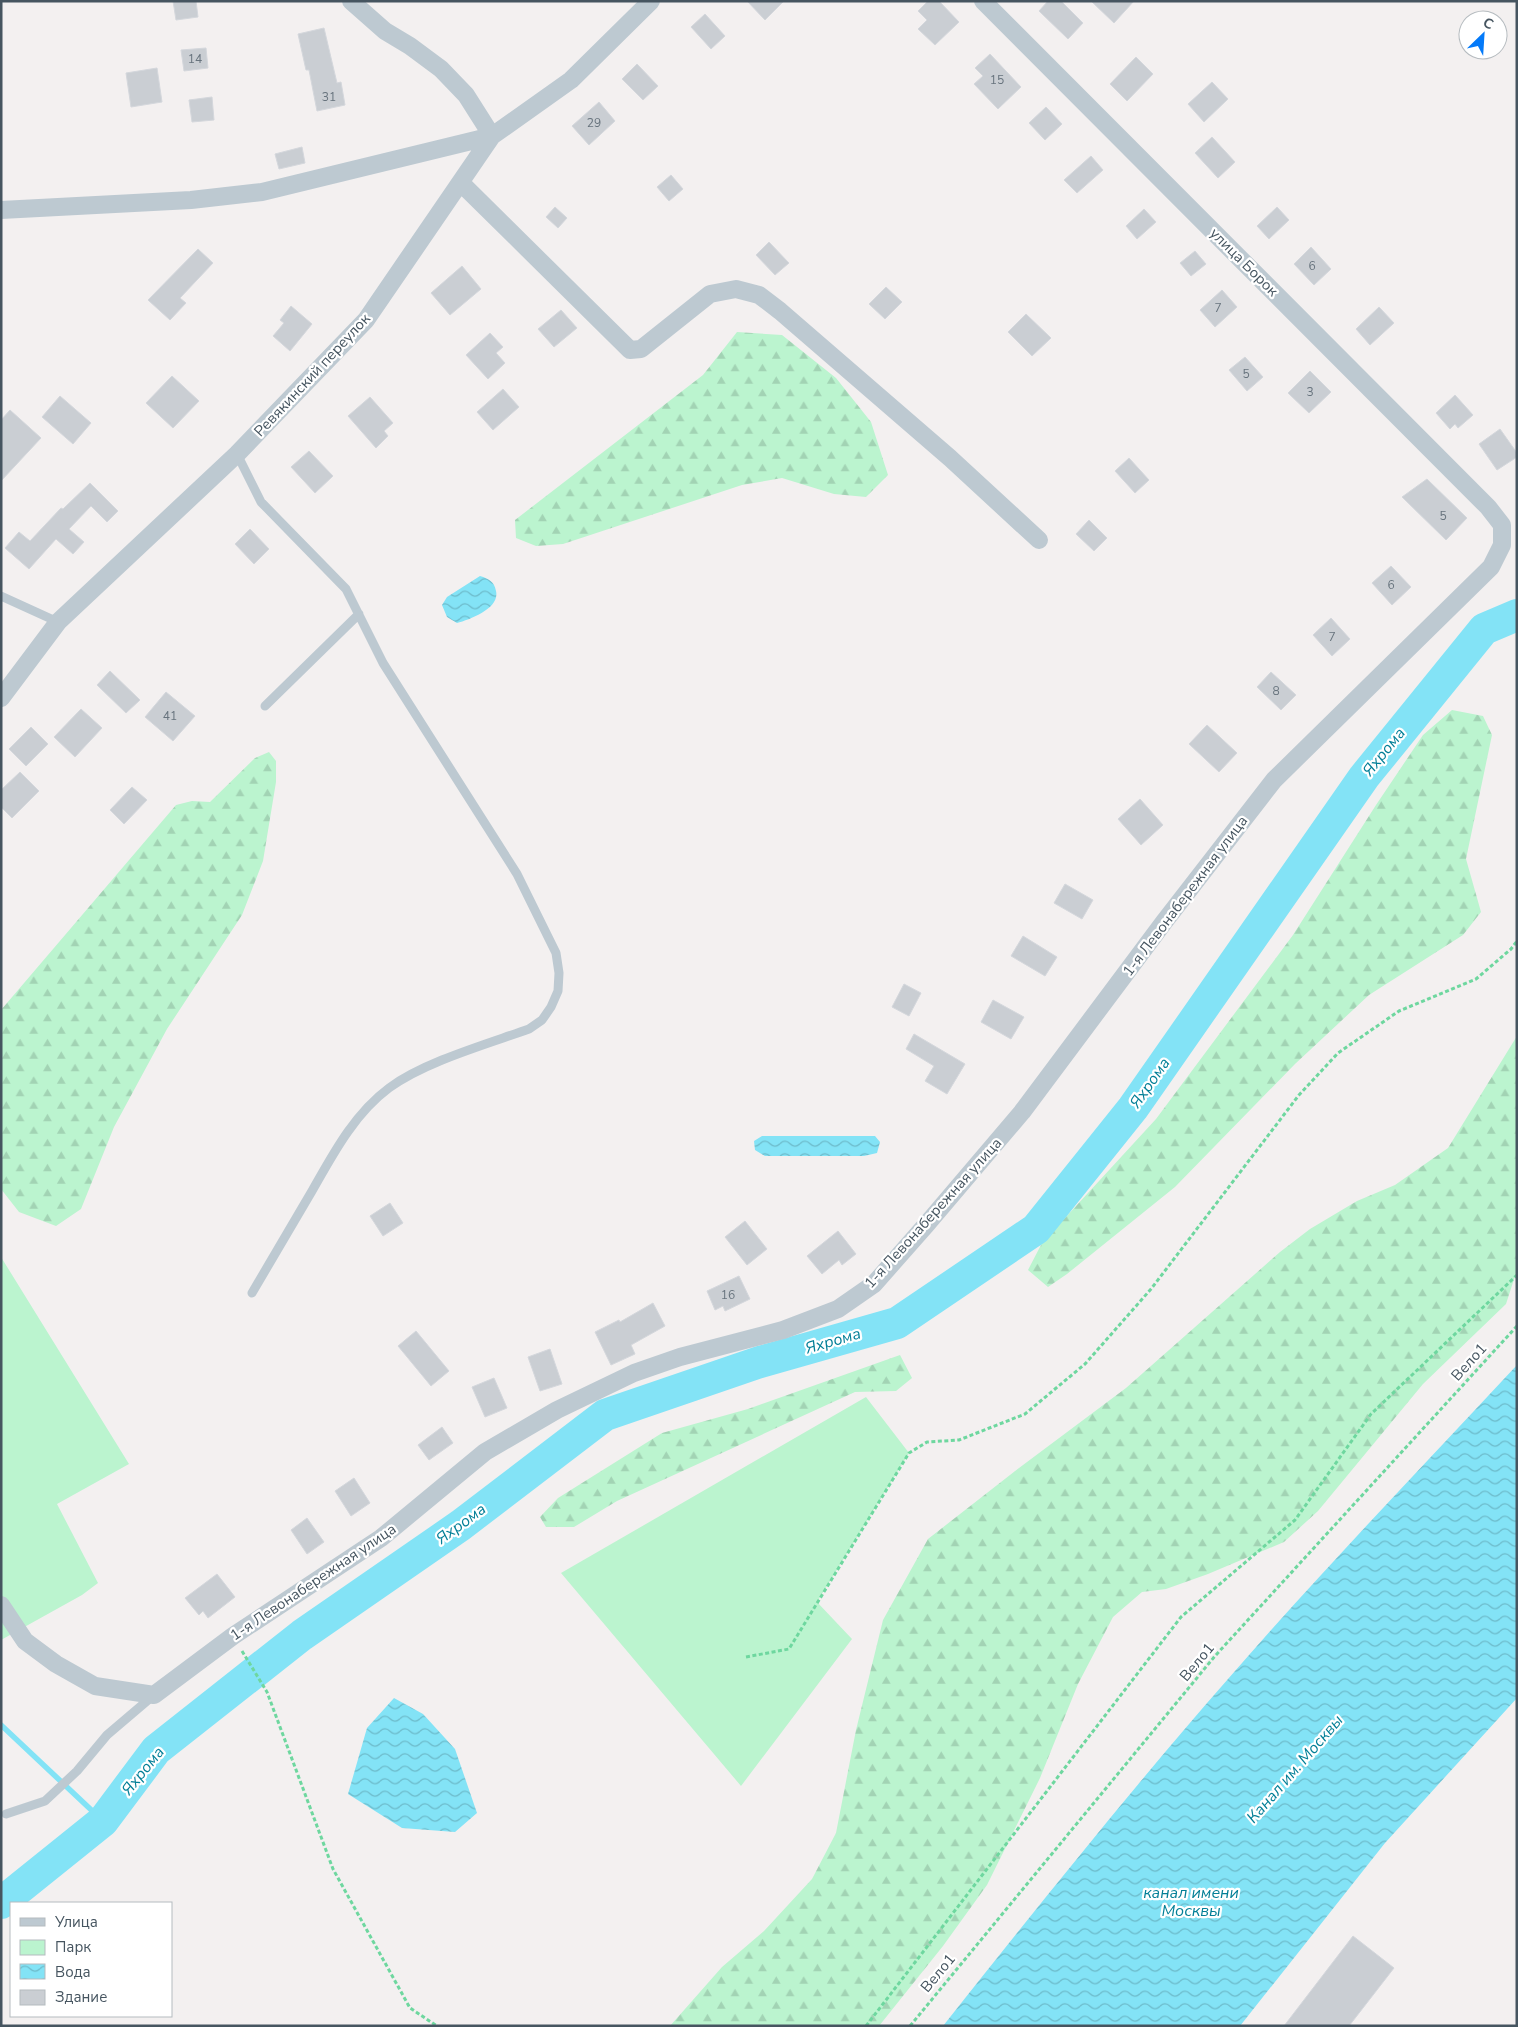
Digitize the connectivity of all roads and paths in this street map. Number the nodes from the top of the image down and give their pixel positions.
1 (352, 1) edge
2 (651, 1) edge
3 (983, 1) edge
4 (492, 136) junction
5 (461, 182) junction
6 (1, 210) edge
7 (238, 454) junction
8 (1502, 525) joint
9 (1039, 540) dead end
10 (1, 596) edge
11 (359, 614) junction
12 (58, 622) junction
13 (1, 698) edge
14 (265, 706) dead end
15 (1517, 941) edge
16 (1517, 1275) edge
17 (252, 1293) dead end
18 (1517, 1326) edge
19 (1, 1605) edge
20 (244, 1653) dead end
21 (746, 1657) dead end
22 (154, 1695) junction
23 (6, 1814) dead end
24 (437, 2026) edge
25 (866, 2026) edge
26 (910, 2026) edge

1 - 4 street
2 - 4 street, Ревякинский переулок
3 - 8 street, улица Борок
4 - 5 street, Ревякинский переулок
4 - 6 street
5 - 7 street, Ревякинский переулок
5 - 9 street
7 - 11 lane
7 - 12 street, Ревякинский переулок
8 - 22 street, 1-я Левонабережная улица
10 - 12 lane
11 - 14 lane
11 - 17 lane
12 - 13 street, Ревякинский переулок
15 - 21 path
16 - 25 path
18 - 26 path, Вело1
19 - 22 street
20 - 24 path
22 - 23 lane

